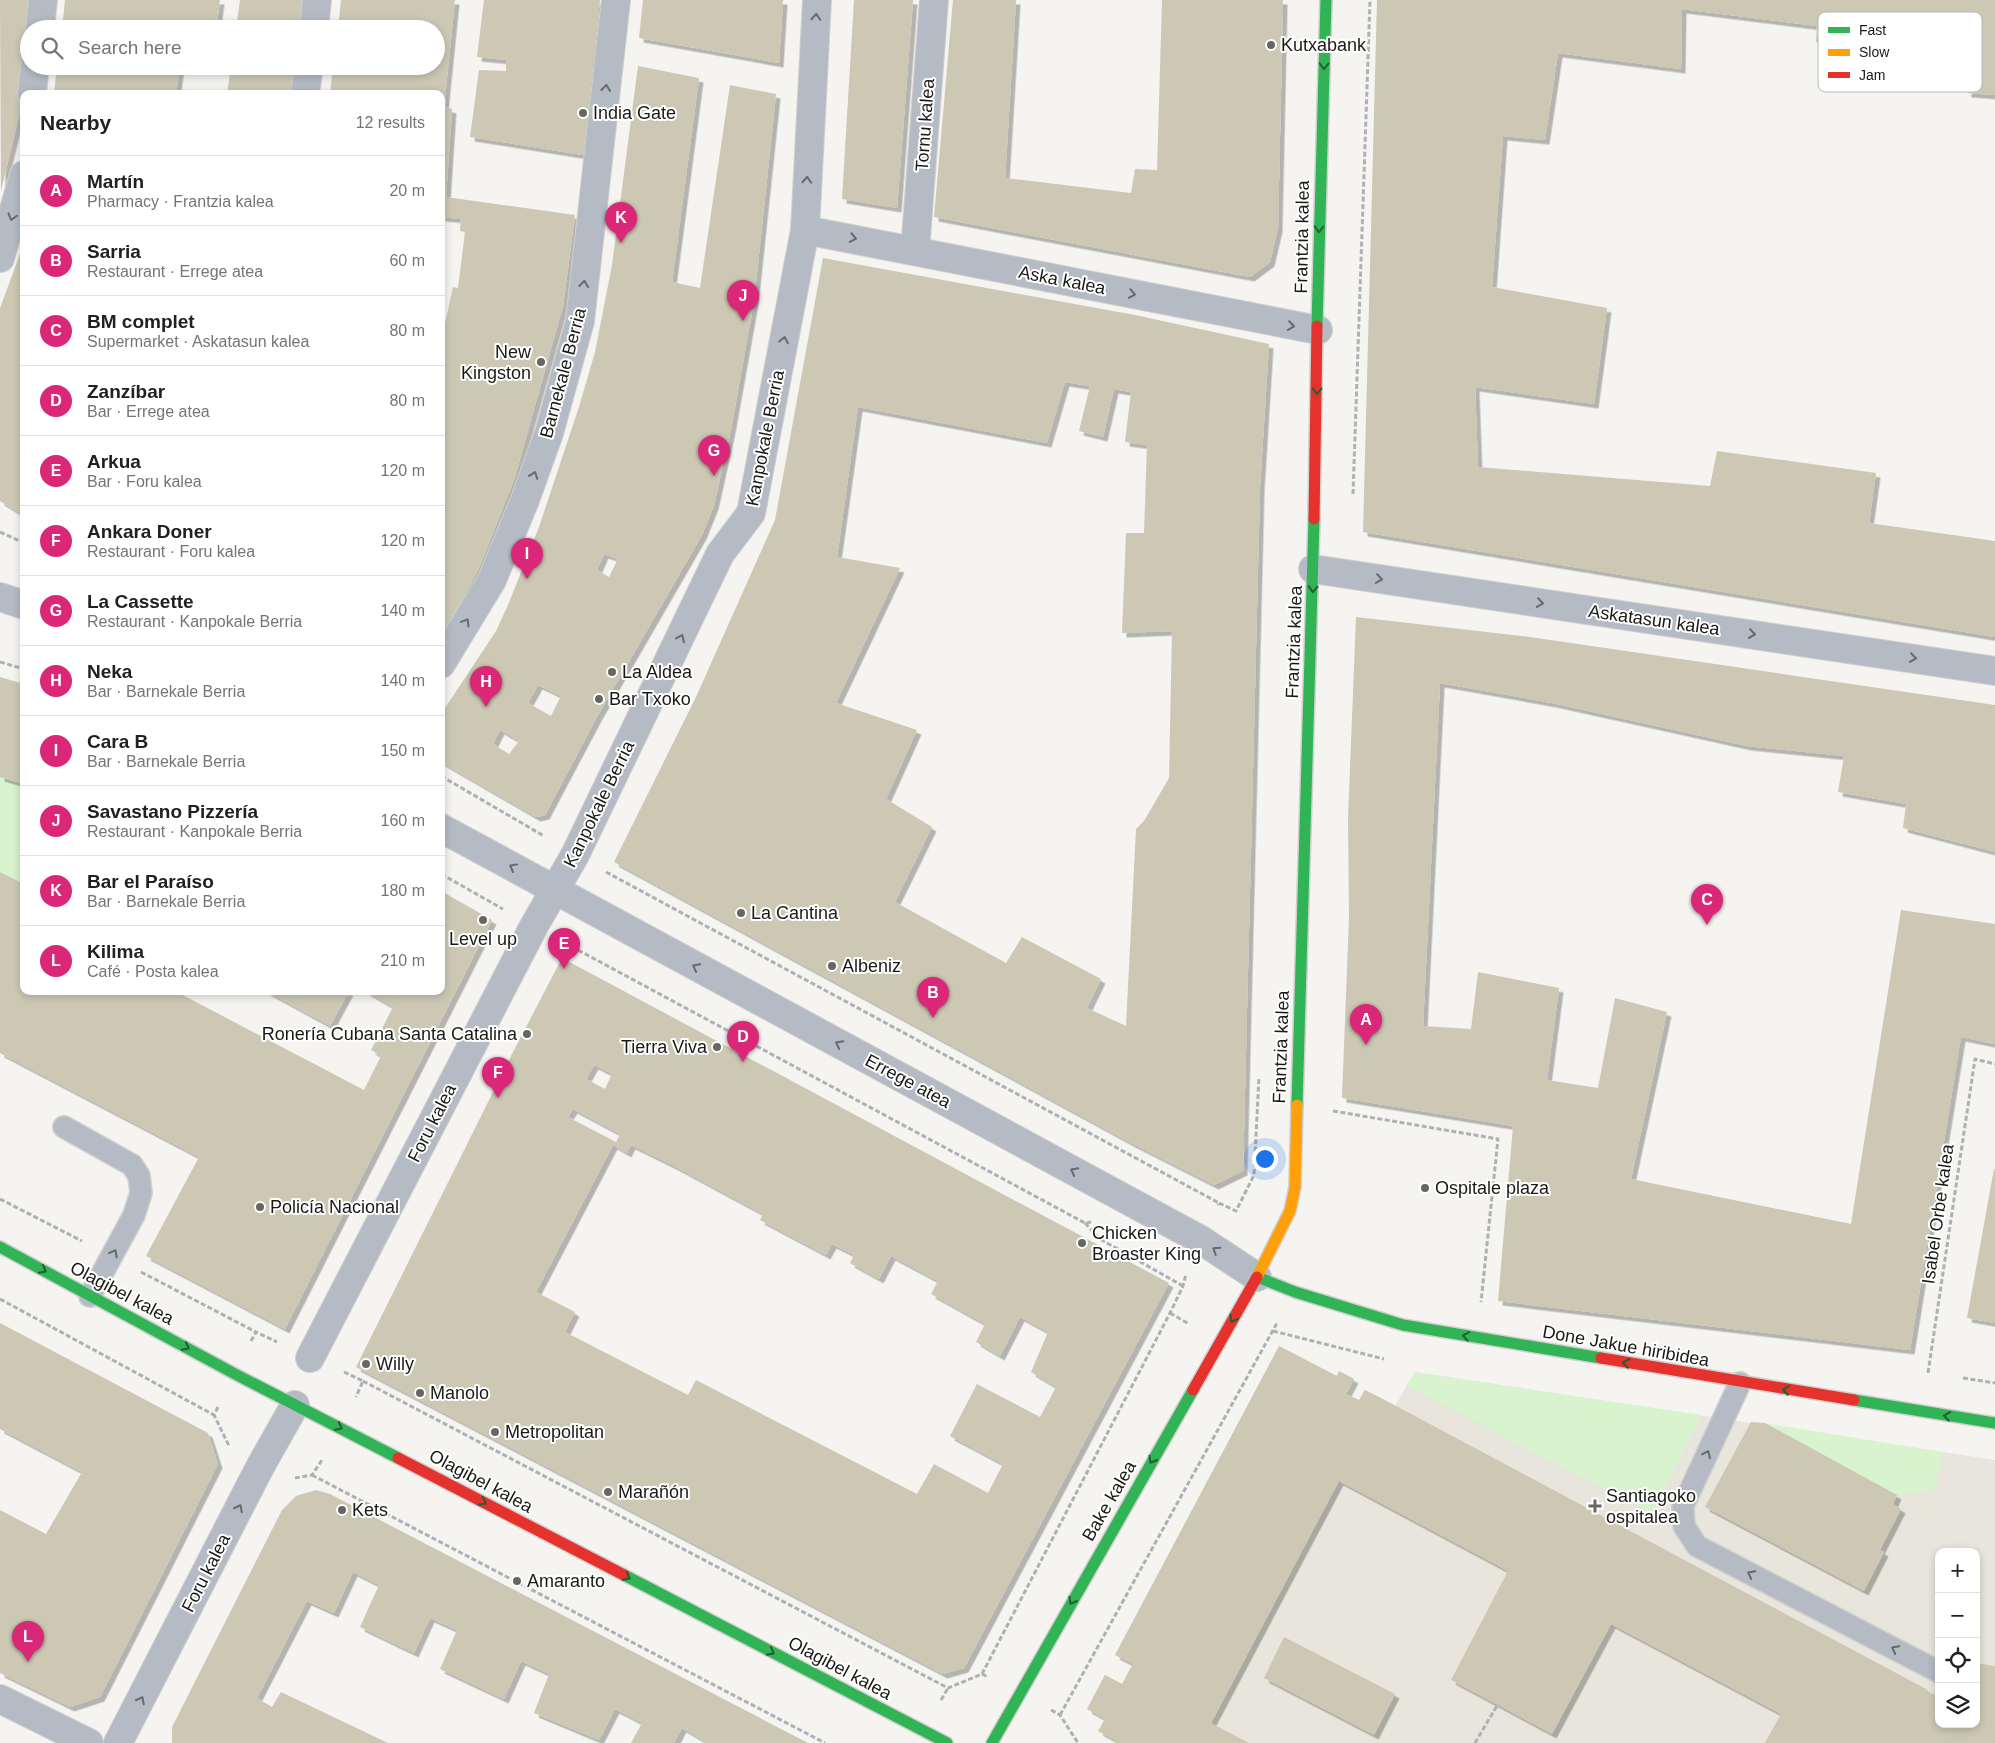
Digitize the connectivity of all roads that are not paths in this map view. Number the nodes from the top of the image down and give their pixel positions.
1 (44, 0) edge
2 (317, 0) edge
3 (616, 0) edge
4 (817, 0) edge
5 (934, 0) edge
6 (1326, 0) edge
7 (41, 20) edge
8 (315, 20) edge
9 (34, 75) edge
10 (308, 75) edge
11 (32, 90) edge
12 (306, 90) edge
13 (20, 189) edge
14 (805, 230) junction
15 (915, 251) junction
16 (0, 258) edge
17 (1318, 330) junction
18 (1313, 569) junction
19 (0, 597) edge
20 (20, 604) edge
21 (445, 657) edge
22 (1995, 670) edge
23 (445, 830) edge
24 (555, 890) junction
25 (64, 1127) dead end
26 (0, 1247) edge
27 (1257, 1277) junction
28 (90, 1296) junction
29 (310, 1358) dead end
30 (1740, 1383) junction
31 (295, 1405) junction
32 (1995, 1423) edge
33 (1935, 1670) edge
34 (0, 1699) edge
35 (89, 1743) edge
36 (118, 1743) edge
37 (947, 1743) edge
38 (992, 1743) edge

1 - 7 street
2 - 8 street
21 -> 3 street, Barnekale Berria
14 -> 4 street, Kanpokale Berria
5 - 15 street, Tornu kalea
6 -> 17 main road, Frantzia kalea
9 - 11 street
10 - 12 street
13 -> 16 street
14 -> 15 street, Aska kalea
24 -> 14 street, Kanpokale Berria
15 -> 17 street, Aska kalea
17 -> 18 main road, Frantzia kalea
18 -> 22 street, Askatasun kalea
18 -> 27 main road, Frantzia kalea
19 - 20 street
24 -> 23 street, Errege atea
27 -> 24 street, Errege atea
24 - 29 street, Foru kalea
28 -> 25 lane
26 -> 28 main road, Olagibel kalea
30 -> 27 main road, Done Jakue hiribidea
27 -> 38 main road, Bake kalea
28 -> 31 main road, Olagibel kalea
32 -> 30 main road, Done Jakue hiribidea
33 -> 30 lane
36 -> 31 street, Foru kalea
31 -> 37 main road, Olagibel kalea
34 - 35 street

